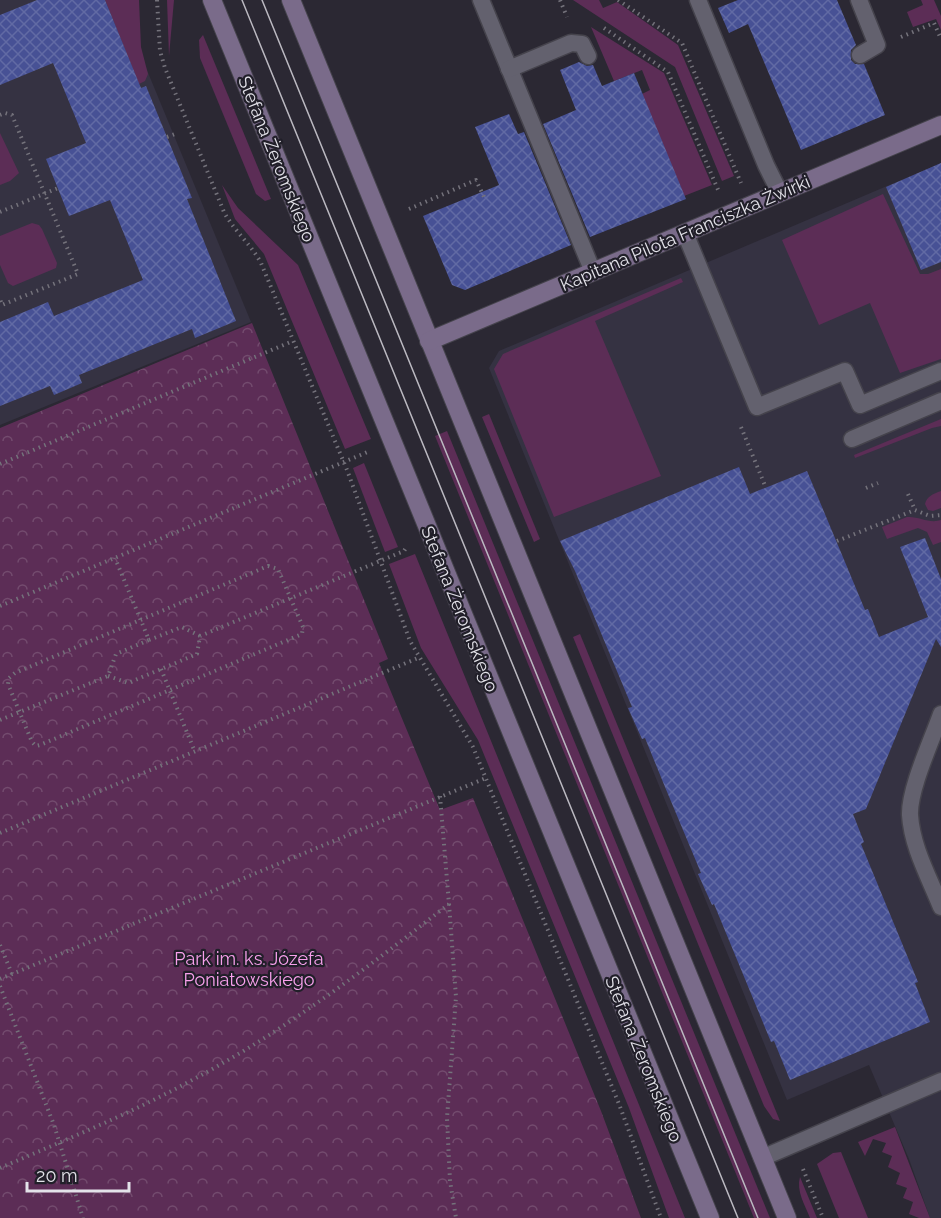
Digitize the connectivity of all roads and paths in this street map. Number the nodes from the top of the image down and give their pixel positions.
1 (157, 0) edge
2 (212, 0) edge
3 (291, 0) edge
4 (481, 0) edge
5 (560, 0) edge
6 (618, 0) edge
7 (698, 0) edge
8 (859, 0) edge
9 (568, 20) dead end
10 (602, 27) dead end
11 (893, 39) dead end
12 (941, 39) edge
13 (860, 55) dead end
14 (588, 56) dead end
15 (509, 69) junction
16 (0, 115) edge
17 (941, 125) edge
18 (178, 133) dead end
19 (167, 137) dead end
20 (741, 184) dead end
21 (58, 188) dead end
22 (719, 193) dead end
23 (45, 194) junction
24 (780, 194) junction
25 (484, 199) dead end
26 (409, 209) dead end
27 (0, 212) edge
28 (685, 233) junction
29 (593, 272) junction
30 (0, 299) edge
31 (293, 341) junction
32 (429, 341) junction
33 (941, 370) edge
34 (941, 402) edge
35 (757, 407) junction
36 (852, 439) dead end
37 (375, 449) dead end
38 (368, 452) junction
39 (372, 460) dead end
40 (343, 462) junction
41 (0, 464) edge
42 (878, 483) dead end
43 (766, 488) dead end
44 (866, 488) dead end
45 (908, 494) dead end
46 (915, 510) junction
47 (941, 515) edge
48 (837, 541) dead end
49 (406, 546) dead end
50 (115, 558) junction
51 (380, 561) junction
52 (291, 598) junction
53 (0, 606) edge
54 (141, 620) junction
55 (201, 636) junction
56 (149, 640) junction
57 (418, 658) junction
58 (161, 669) junction
59 (108, 676) junction
60 (169, 690) junction
61 (19, 712) junction
62 (941, 714) edge
63 (0, 720) edge
64 (195, 752) junction
65 (486, 778) junction
66 (440, 796) junction
67 (0, 833) edge
68 (449, 904) junction
69 (941, 907) edge
70 (0, 945) edge
71 (12, 974) junction
72 (0, 979) edge
73 (0, 986) edge
74 (941, 1081) edge
75 (59, 1143) junction
76 (792, 1144) junction
77 (762, 1158) junction
78 (0, 1168) edge
79 (83, 1218) edge
80 (456, 1218) edge
81 (661, 1218) edge
82 (710, 1218) edge
83 (787, 1218) edge
84 (823, 1218) edge

1 - 31 path
2 - 82 main road, Stefana Żeromskiego
3 - 32 main road
4 - 15 lane
5 - 9 path
6 - 20 path
7 - 24 lane
8 - 13 lane
10 - 22 path
11 - 12 path
14 - 15 lane
15 - 29 lane
16 - 23 path
17 - 24 main road, Kapitana Pilota Franciszka Żwirki
18 - 19 path
21 - 23 path
23 - 27 path
23 - 30 path
24 - 28 main road, Kapitana Pilota Franciszka Żwirki
25 - 26 path
28 - 29 main road, Kapitana Pilota Franciszka Żwirki
28 - 35 lane
29 - 32 main road, Kapitana Pilota Franciszka Żwirki
31 - 40 path
31 - 41 path
32 - 77 main road
33 - 35 lane
34 - 36 lane
35 - 43 path
37 - 38 path
38 - 39 path
38 - 40 path
40 - 50 path
40 - 51 path
42 - 44 path
45 - 46 path
46 - 47 path
46 - 48 path
49 - 51 path
50 - 53 path
50 - 54 path
51 - 52 path
51 - 57 path
52 - 54 path
52 - 55 path
52 - 60 path
54 - 56 path
54 - 61 path
55 - 56 path
55 - 58 path
56 - 59 path
57 - 64 path
57 - 65 path
58 - 59 path
58 - 60 path
59 - 61 path
60 - 61 path
60 - 64 path
61 - 63 path
62 - 69 lane
64 - 67 path
65 - 66 path
65 - 81 path
66 - 68 path
66 - 71 path
68 - 75 path
68 - 80 path
70 - 71 path
71 - 72 path
73 - 75 path
74 - 76 lane
75 - 78 path
75 - 79 path
76 - 77 lane
76 - 84 path
77 - 83 main road

